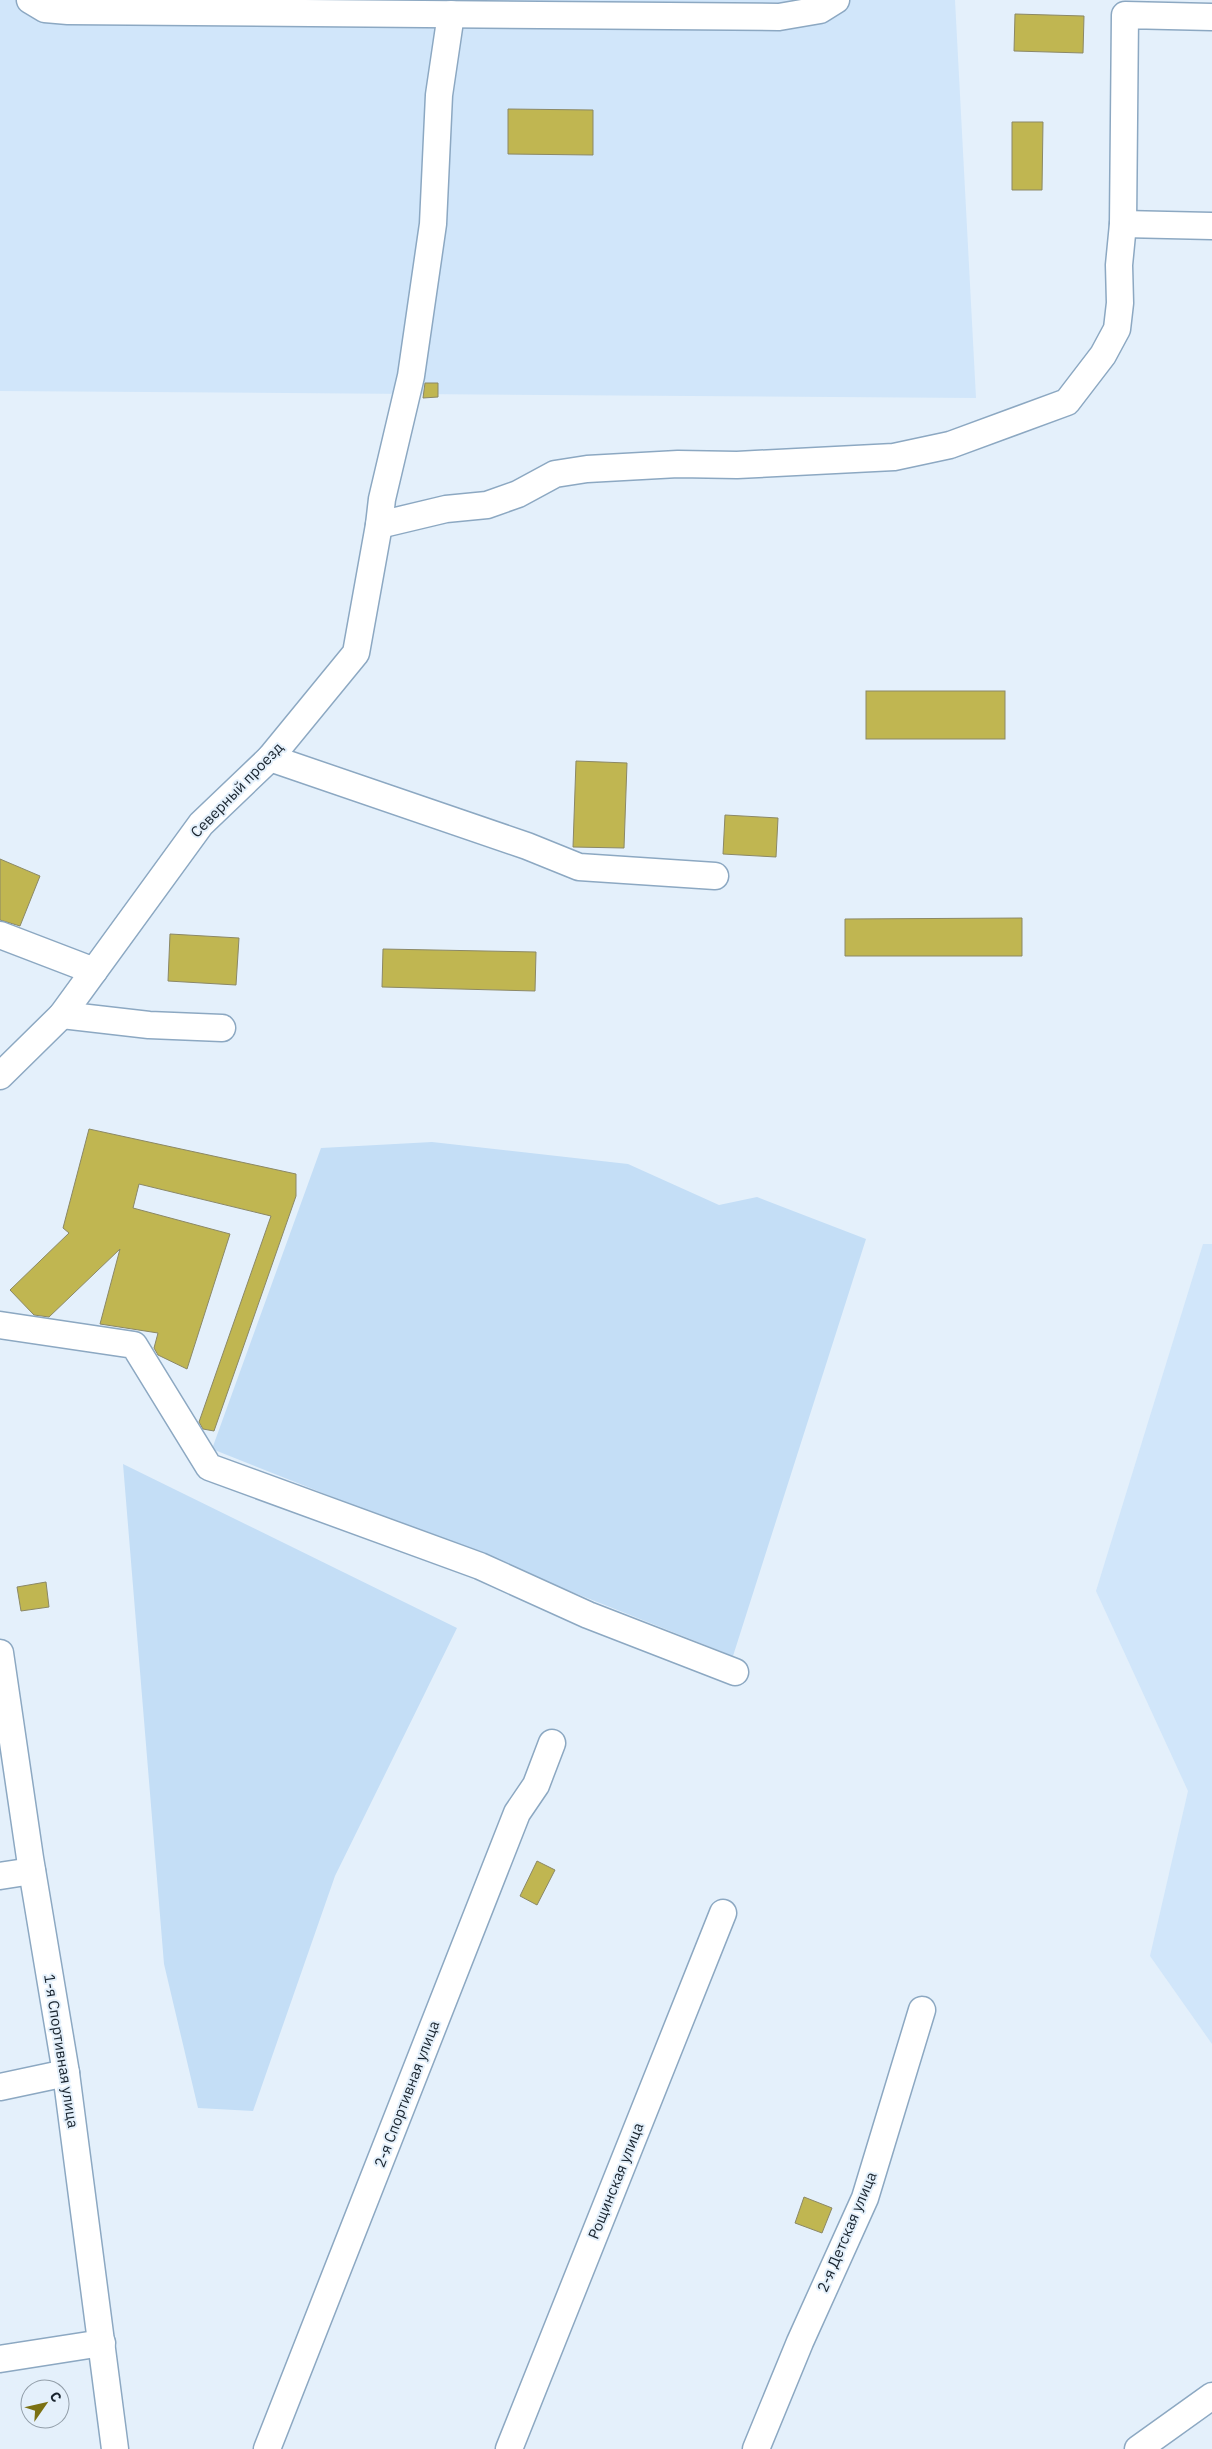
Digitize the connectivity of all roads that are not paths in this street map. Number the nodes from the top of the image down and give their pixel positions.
1 (30, 0) edge
2 (836, 0) edge
3 (451, 14) junction
4 (1212, 17) edge
5 (1123, 224) junction
6 (1212, 226) edge
7 (379, 525) junction
8 (270, 758) junction
9 (715, 876) dead end
10 (0, 935) edge
11 (94, 971) junction
12 (62, 1015) junction
13 (222, 1028) dead end
14 (0, 1076) edge
15 (0, 1325) edge
16 (0, 1653) edge
17 (735, 1672) dead end
18 (552, 1743) dead end
19 (32, 1871) junction
20 (0, 1876) edge
21 (724, 1913) dead end
22 (922, 2010) dead end
23 (66, 2073) junction
24 (0, 2087) edge
25 (102, 2342) junction
26 (0, 2359) edge
27 (1212, 2396) edge
28 (115, 2449) edge
29 (267, 2449) edge
30 (508, 2449) edge
31 (756, 2449) edge
32 (1138, 2449) edge

1 - 3 street
2 - 3 street
3 - 7 street, Северный проезд
4 - 5 street
5 - 6 street
5 - 7 street
7 - 8 street, Северный проезд
8 - 9 street
8 - 11 street, Северный проезд
10 - 11 street
11 - 12 street, Северный проезд
12 - 13 street
12 - 14 street, Северный проезд
15 - 17 street
16 - 19 street, 1-я Спортивная улица
18 - 29 street, 2-я Спортивная улица
19 - 20 street
19 - 23 street, 1-я Спортивная улица
21 - 30 street, Рощинская улица
22 - 31 street, 2-я Детская улица
23 - 24 street
23 - 25 street, 1-я Спортивная улица
25 - 26 street
25 - 28 street, 1-я Спортивная улица
27 - 32 street

